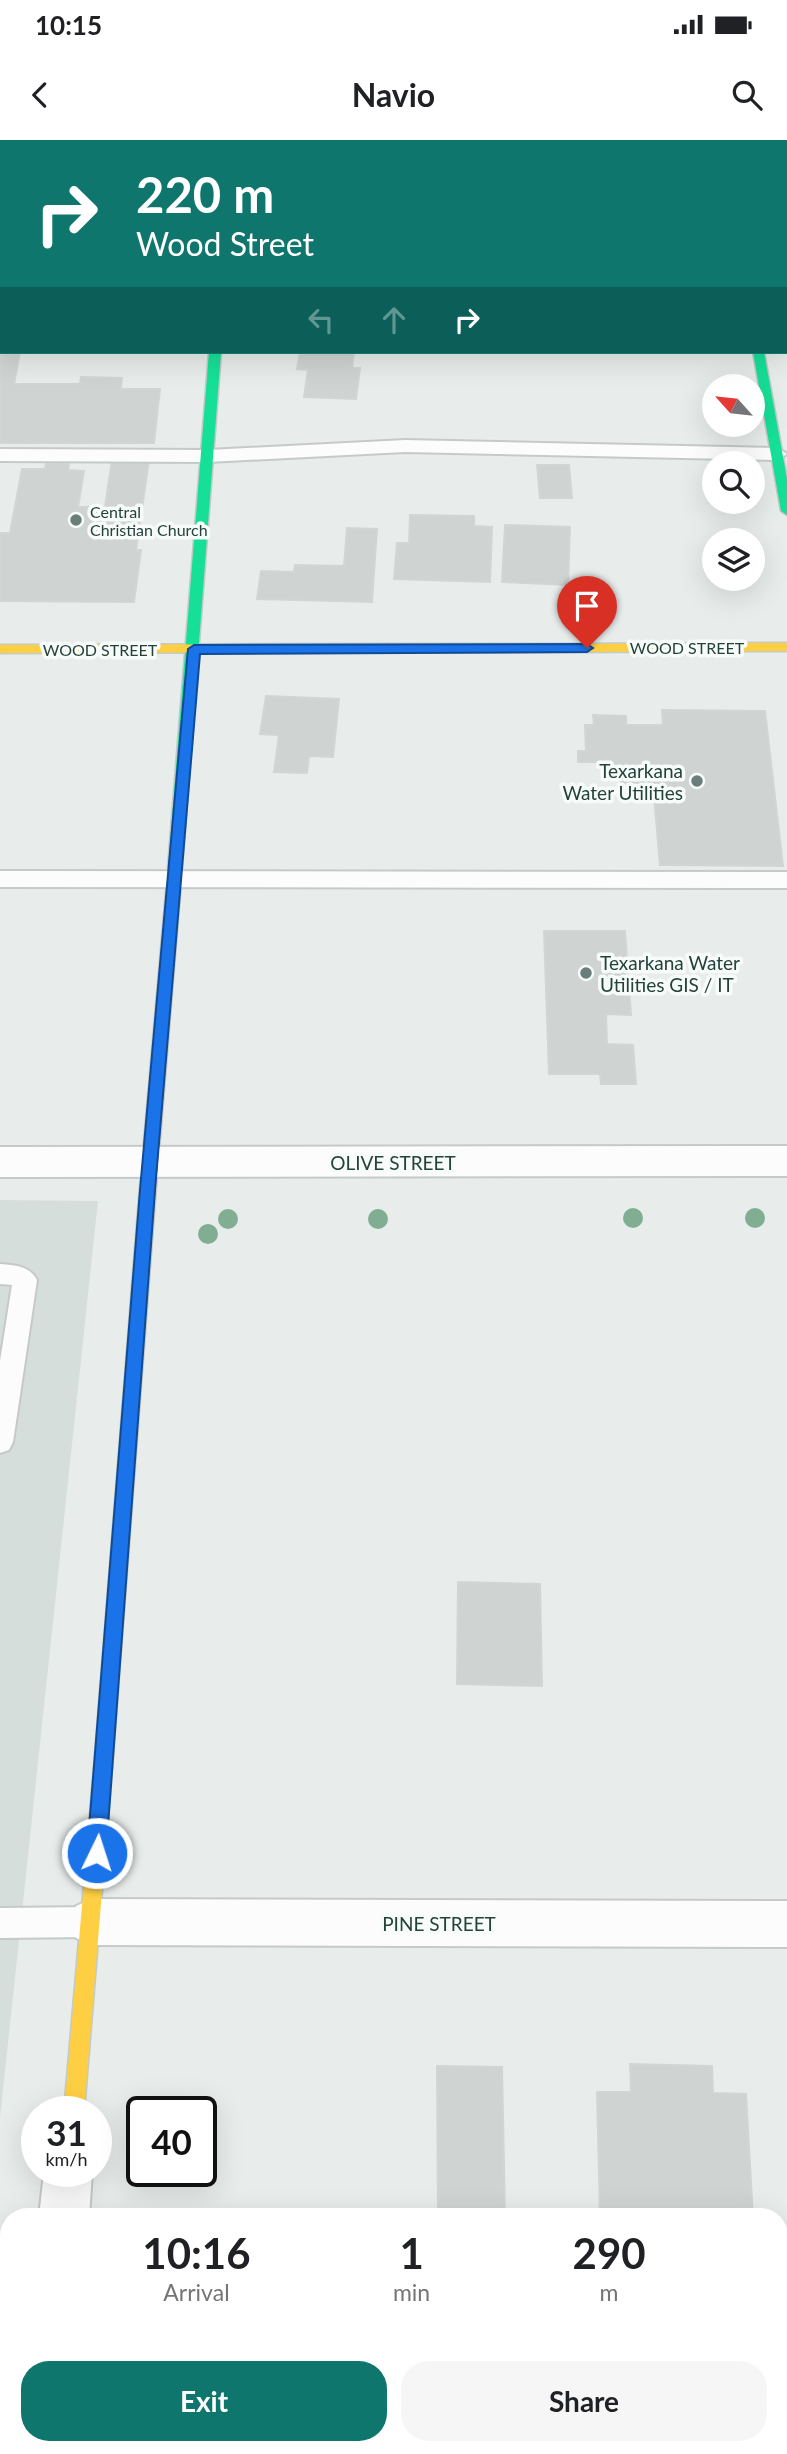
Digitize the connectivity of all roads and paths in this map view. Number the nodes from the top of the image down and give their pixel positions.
1 (215, 354) edge
2 (758, 354) edge
3 (778, 454) junction
4 (0, 456) edge
5 (208, 456) junction
6 (787, 511) edge
7 (787, 647) edge
8 (0, 649) edge
9 (194, 649) junction
10 (0, 879) edge
11 (175, 879) junction
12 (787, 880) edge
13 (787, 1161) edge
14 (0, 1162) edge
15 (150, 1163) junction
16 (0, 1274) edge
17 (1, 1432) edge
18 (92, 1922) junction
19 (0, 1923) edge
20 (787, 1924) edge
21 (76, 2096) edge
22 (67, 2187) edge
23 (65, 2208) edge

1 - 5 street
2 - 3 street
3 - 5 lane
3 - 6 street
4 - 5 lane
5 - 9 street
7 - 9 street, WOOD STREET
8 - 9 street, WOOD STREET
9 - 11 street
10 - 11 lane
11 - 12 lane
11 - 15 street
13 - 15 street, OLIVE STREET
14 - 15 street, OLIVE STREET
15 - 18 street
16 - 17 lane
18 - 19 lane
18 - 20 street, PINE STREET
18 - 21 street
22 - 23 street

